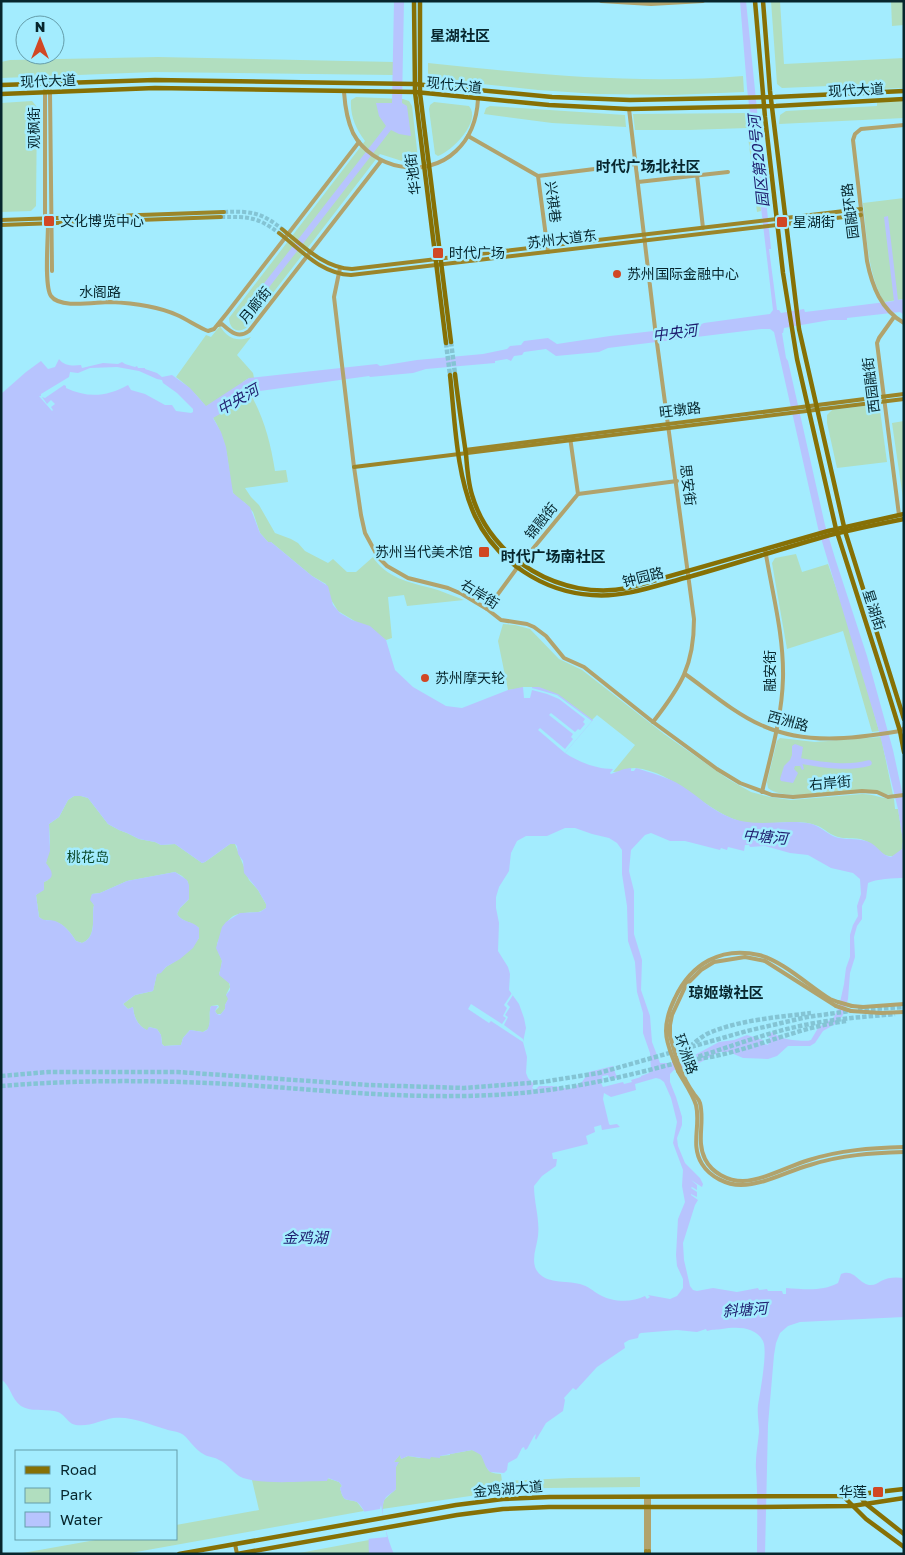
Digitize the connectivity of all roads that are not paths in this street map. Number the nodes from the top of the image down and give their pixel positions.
1 (414, 1) edge
2 (420, 1) edge
3 (601, 1) edge
4 (703, 1) edge
5 (755, 1) edge
6 (764, 1) edge
7 (47, 83) junction
8 (417, 84) junction
9 (1, 85) edge
10 (904, 91) edge
11 (47, 92) junction
12 (344, 92) junction
13 (418, 93) junction
14 (1, 94) edge
15 (763, 97) junction
16 (771, 97) junction
17 (478, 99) junction
18 (904, 99) edge
19 (764, 105) junction
20 (772, 105) junction
21 (629, 109) junction
22 (904, 125) edge
23 (468, 136) junction
24 (359, 142) junction
25 (381, 161) junction
26 (635, 164) junction
27 (427, 166) junction
28 (728, 172) dead end
29 (697, 175) junction
30 (538, 176) junction
31 (638, 182) junction
32 (861, 209) junction
33 (224, 212) tunnel mouth
34 (861, 215) junction
35 (221, 217) tunnel mouth
36 (1, 220) edge
37 (49, 221) junction
38 (785, 222) junction
39 (777, 223) junction
40 (1, 225) edge
41 (703, 228) junction
42 (282, 229) tunnel mouth
43 (279, 233) tunnel mouth
44 (644, 235) junction
45 (287, 236) junction
46 (645, 240) junction
47 (547, 246) junction
48 (303, 249) junction
49 (312, 252) junction
50 (548, 252) junction
51 (308, 256) junction
52 (438, 259) junction
53 (439, 266) junction
54 (340, 268) junction
55 (52, 271) dead end
56 (338, 274) junction
57 (227, 313) junction
58 (893, 316) junction
59 (904, 323) edge
60 (218, 325) junction
61 (228, 329) junction
62 (448, 342) tunnel mouth
63 (904, 394) edge
64 (883, 399) junction
65 (904, 399) edge
66 (816, 407) junction
67 (808, 408) junction
68 (669, 425) junction
69 (571, 438) junction
70 (465, 451) junction
71 (460, 453) junction
72 (354, 467) junction
73 (676, 481) junction
74 (578, 494) junction
75 (902, 514) edge
76 (904, 519) edge
77 (845, 529) junction
78 (836, 531) junction
79 (765, 552) junction
80 (519, 566) junction
81 (688, 574) junction
82 (486, 609) junction
83 (685, 674) junction
84 (904, 719) edge
85 (653, 722) junction
86 (902, 731) edge
87 (777, 732) junction
88 (904, 752) edge
89 (762, 792) junction
90 (904, 795) edge
91 (904, 1004) edge
92 (851, 1008) junction
93 (904, 1012) edge
94 (680, 1071) junction
95 (904, 1147) edge
96 (904, 1152) edge
97 (904, 1489) edge
98 (860, 1495) junction
99 (843, 1496) junction
100 (647, 1497) junction
101 (904, 1498) edge
102 (866, 1504) junction
103 (648, 1506) junction
104 (852, 1506) junction
105 (904, 1534) edge
106 (242, 1543) junction
107 (235, 1544) junction
108 (904, 1547) edge
109 (648, 1552) edge
110 (243, 1553) edge
111 (179, 1554) edge
112 (237, 1554) edge

1 - 8 main road, 华池街
2 - 8 main road, 华池街
3 - 4 street
5 - 15 main road, 星湖街
6 - 16 main road, 星湖街
7 - 8 main road, 现代大道
7 - 9 main road, 现代大道
7 - 11 street, 观枫街
8 - 13 main road, 华池街
8 - 15 main road, 现代大道
10 - 16 main road, 现代大道
11 - 12 main road, 现代大道
11 - 14 main road, 现代大道
11 - 37 street, 观枫街
12 - 13 main road, 现代大道
12 - 24 street
13 - 17 main road, 现代大道
13 - 27 main road, 华池街
15 - 16 main road, 现代大道
15 - 19 main road, 星湖街
16 - 20 main road, 星湖街
17 - 21 main road, 现代大道
17 - 23 street
18 - 20 main road, 现代大道
19 - 20 main road, 现代大道
19 - 21 main road, 现代大道
19 - 39 main road, 星湖街
20 - 38 main road, 星湖街
21 - 26 street, 思安街
22 - 32 street, 园融环路
23 - 27 street
23 - 30 street, 兴祺巷
24 - 25 street
24 - 45 street, 月廊街
25 - 27 street
25 - 49 street, 月廊街
26 - 30 street
26 - 31 street, 思安街
27 - 52 main road, 华池街
28 - 29 street
29 - 31 street
29 - 41 street
30 - 47 street, 兴祺巷
31 - 44 street, 思安街
32 - 34 street, 园融环路
32 - 38 main road, 苏州大道东
33 - 37 main road
34 - 38 main road, 苏州大道东
34 - 58 street, 园融环路
35 - 37 main road
36 - 37 main road
37 - 40 main road
37 - 55 street
37 - 60 street, 水阁路
38 - 39 main road, 苏州大道东
38 - 66 main road, 星湖街
39 - 41 main road, 苏州大道东
39 - 46 main road, 苏州大道东
39 - 67 main road, 星湖街
41 - 44 main road, 苏州大道东
42 - 45 main road, 苏州大道东
43 - 45 main road, 苏州大道东
44 - 46 street, 思安街
44 - 47 main road, 苏州大道东
45 - 48 main road, 苏州大道东
45 - 57 street, 月廊街
46 - 50 main road, 苏州大道东
46 - 68 street, 思安街
47 - 50 street, 兴祺巷
47 - 52 main road, 苏州大道东
48 - 49 main road, 苏州大道东
48 - 51 main road, 苏州大道东
49 - 51 street, 月廊街
49 - 54 main road, 苏州大道东
50 - 53 main road, 苏州大道东
51 - 56 main road, 苏州大道东
51 - 61 street, 月廊街
52 - 53 main road, 华池街
52 - 54 main road, 苏州大道东
53 - 56 main road, 苏州大道东
53 - 62 main road, 华池街
54 - 56 street, 右岸街
56 - 72 street, 右岸街
57 - 60 street
57 - 61 street, 月廊街
58 - 59 street, 园融环路
58 - 64 street, 西园融街
60 - 61 street, 水阁路
63 - 64 main road, 旺墩路
64 - 65 main road, 旺墩路
64 - 66 main road, 旺墩路
64 - 75 street, 西园融街
66 - 67 main road, 旺墩路
66 - 77 main road, 星湖街
67 - 68 main road, 旺墩路
67 - 78 main road, 星湖街
68 - 69 main road, 旺墩路
68 - 73 street, 思安街
69 - 70 main road, 旺墩路
69 - 74 street
70 - 71 main road, 旺墩路
70 - 71 main road
70 - 80 main road, 钟园路
71 - 72 main road, 旺墩路
71 - 80 main road, 钟园路
72 - 82 street, 右岸街
73 - 74 street
73 - 81 street, 思安街
74 - 80 street, 锦融街
75 - 77 main road, 钟园路
76 - 77 main road, 钟园路
77 - 78 main road, 钟园路
77 - 84 main road, 星湖街
78 - 79 main road, 钟园路
78 - 86 main road, 星湖街
79 - 81 main road, 钟园路
79 - 87 street, 融安街
80 - 81 main road, 钟园路
80 - 82 street, 锦融街
81 - 83 street, 思安街
82 - 85 street, 右岸街
83 - 85 street, 思安街
83 - 87 street, 西洲路
85 - 89 street, 右岸街
86 - 87 street, 西洲路
86 - 88 main road, 星湖街
87 - 89 street, 融安街
89 - 90 street, 右岸街
91 - 92 street, 环洲路
92 - 93 street, 环洲路
92 - 94 street, 环洲路, bridge
94 - 95 street, 环洲路
94 - 96 street, 环洲路
97 - 98 main road, 金鸡湖大道
98 - 99 main road, 金鸡湖大道
98 - 102 main road
99 - 100 main road, 金鸡湖大道
99 - 104 main road
100 - 103 street
100 - 106 main road, 金鸡湖大道
101 - 102 main road, 金鸡湖大道
102 - 104 main road, 金鸡湖大道
102 - 105 main road
103 - 104 main road, 金鸡湖大道
103 - 109 street
103 - 110 main road, 金鸡湖大道
104 - 108 main road
106 - 107 main road, 金鸡湖大道
106 - 110 main road
107 - 111 main road, 金鸡湖大道
107 - 112 main road
110 - 112 main road, 金鸡湖大道

